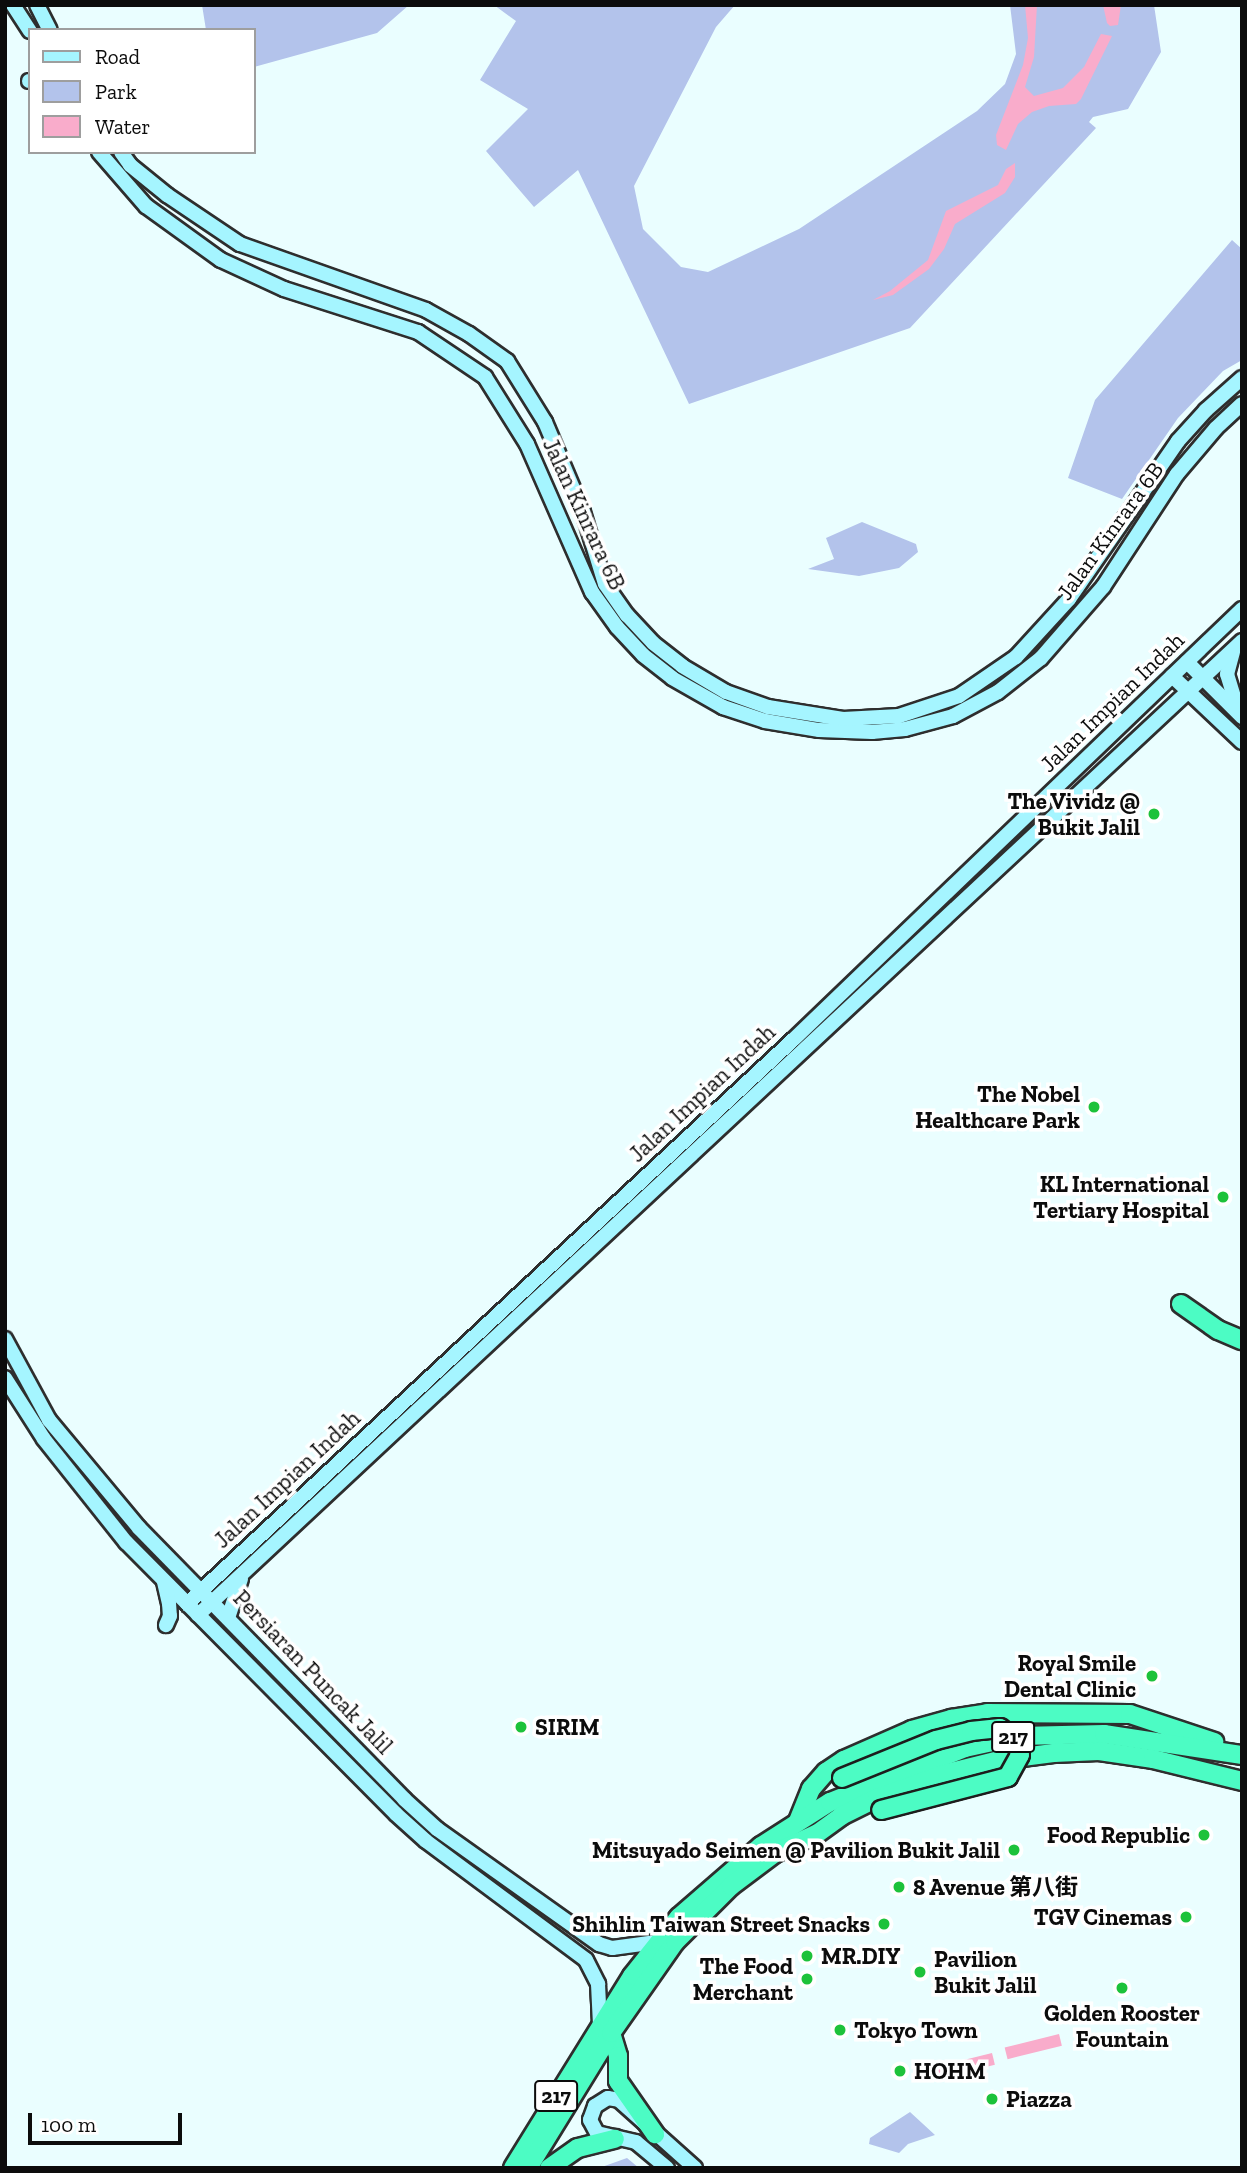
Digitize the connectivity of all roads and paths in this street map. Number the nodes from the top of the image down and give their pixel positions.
1 (13, 5) edge
2 (37, 5) edge
3 (28, 28) edge
4 (49, 28) edge
5 (101, 154) edge
6 (122, 154) edge
7 (1242, 377) edge
8 (1242, 404) edge
9 (1242, 609) edge
10 (1238, 644) edge
11 (1187, 662) junction
12 (1172, 676) junction
13 (1203, 678) junction
14 (1188, 692) junction
15 (1242, 716) edge
16 (1242, 742) edge
17 (1181, 1304) dead end
18 (5, 1339) edge
19 (1242, 1339) edge
20 (5, 1378) edge
21 (245, 1571) junction
22 (163, 1579) junction
23 (201, 1591) junction
24 (212, 1602) junction
25 (187, 1604) junction
26 (198, 1615) junction
27 (228, 1618) junction
28 (166, 1625) dead end
29 (1242, 1754) edge
30 (1153, 1759) junction
31 (1242, 1781) edge
32 (1242, 1793) edge
33 (798, 1821) junction
34 (818, 1833) junction
35 (657, 1942) junction
36 (605, 2029) junction
37 (655, 2134) junction
38 (615, 2139) junction
39 (513, 2168) edge
40 (528, 2168) edge
41 (549, 2168) edge
42 (667, 2168) edge
43 (695, 2168) edge

1 - 3 street
2 - 4 street
5 - 8 street, Jalan Kinrara 6B
6 - 7 street, Jalan Kinrara 6B
9 - 11 street, Jalan Impian Indah
10 - 13 street, Jalan Impian Indah
10 - 15 street
11 - 12 street, Jalan Impian Indah
11 - 13 street
12 - 14 street
12 - 23 street, Jalan Impian Indah
13 - 14 street, Jalan Impian Indah
13 - 15 street
14 - 16 street
14 - 21 street, Jalan Impian Indah
17 - 19 highway
18 - 23 street, Persiaran Puncak Jalil
20 - 22 street, Persiaran Puncak Jalil
21 - 24 street, Jalan Impian Indah
21 - 27 street
22 - 25 street, Persiaran Puncak Jalil
22 - 28 street
23 - 24 street, Persiaran Puncak Jalil
23 - 25 street, Jalan Impian Indah
24 - 26 street, Jalan Impian Indah
24 - 27 street, Persiaran Puncak Jalil
25 - 26 street, Persiaran Puncak Jalil
26 - 36 street, Persiaran Puncak Jalil
27 - 35 street, Persiaran Puncak Jalil
29 - 33 highway, 217
29 - 33 highway
30 - 31 highway, 217
30 - 32 highway
30 - 34 highway, 217
33 - 34 highway, bridge
33 - 35 highway, 217
34 - 36 highway, 217
35 - 36 highway, 217
36 - 37 highway
36 - 39 highway, 217
36 - 40 highway, 217
37 - 38 street
37 - 43 street
38 - 41 highway
38 - 42 street

